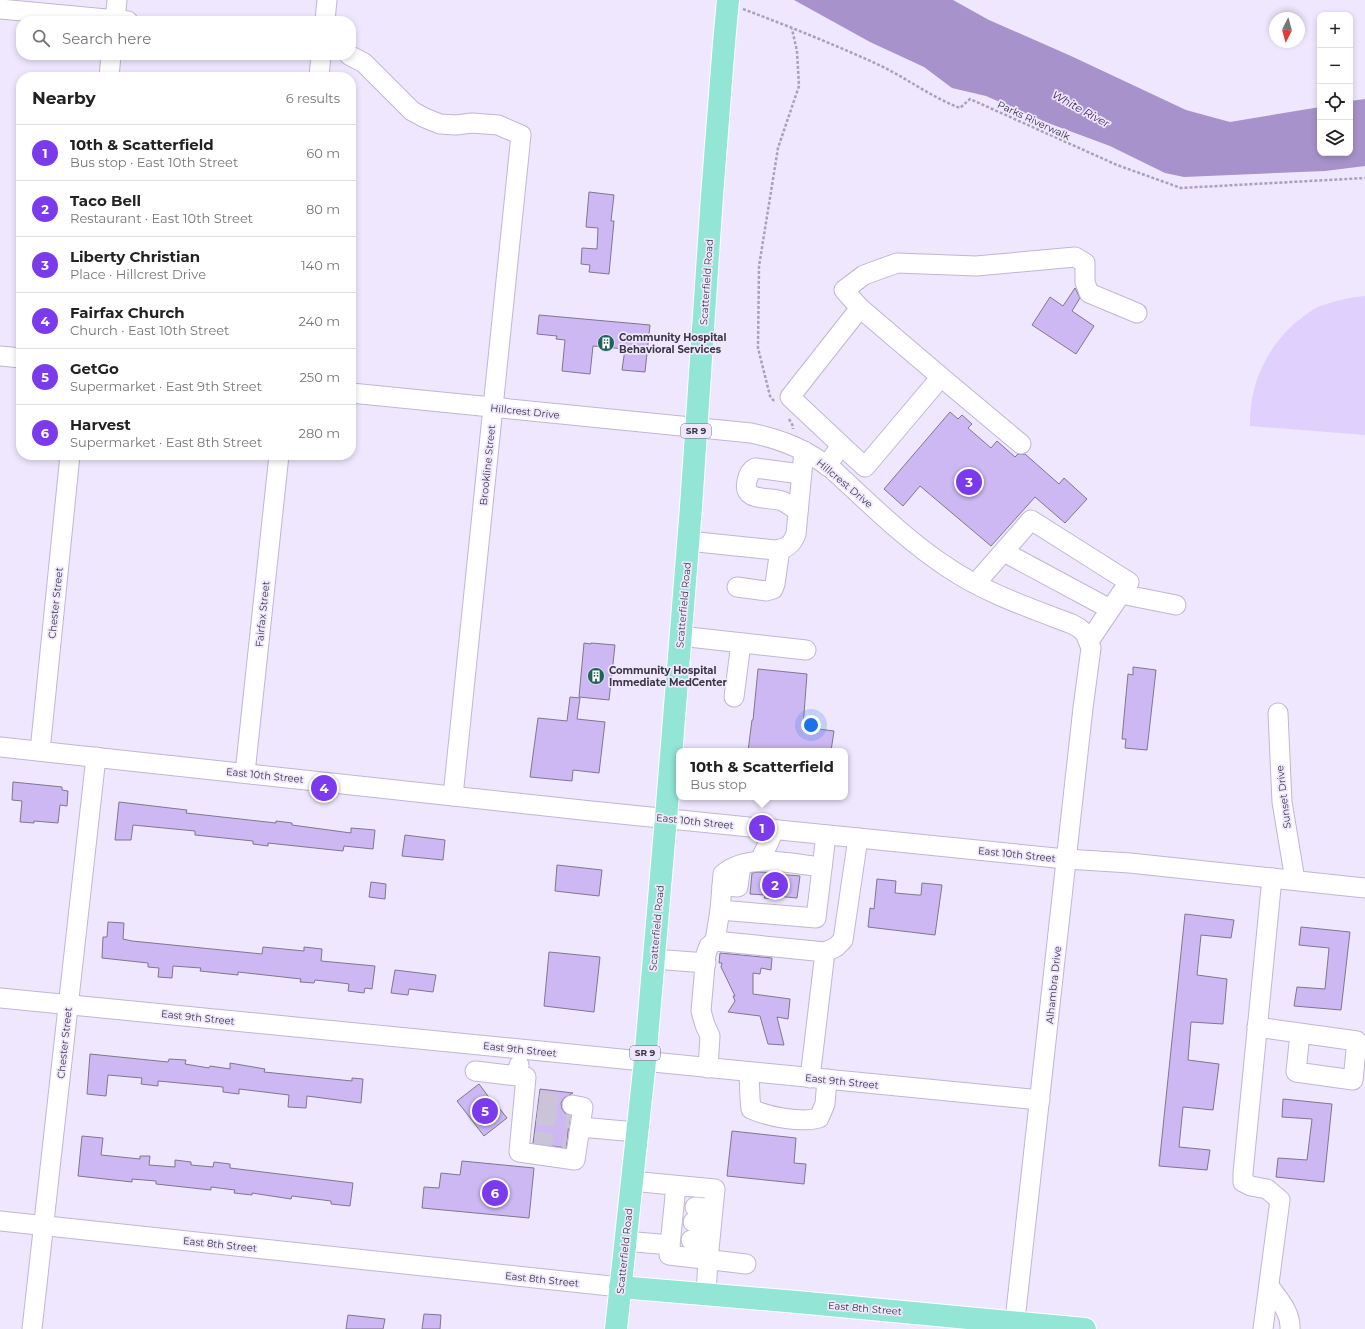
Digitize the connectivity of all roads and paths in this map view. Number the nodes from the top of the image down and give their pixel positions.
1 (117, 0) edge
2 (327, 0) edge
3 (734, 4) edge
4 (0, 9) edge
5 (69, 16) edge
6 (119, 16) edge
7 (325, 16) edge
8 (792, 29) junction
9 (356, 58) edge
10 (111, 60) edge
11 (321, 60) edge
12 (109, 72) edge
13 (319, 72) edge
14 (1365, 178) edge
15 (860, 308) junction
16 (1137, 313) dead end
17 (0, 356) edge
18 (16, 358) edge
19 (941, 377) junction
20 (356, 394) edge
21 (778, 406) dead end
22 (493, 408) junction
23 (786, 416) dead end
24 (696, 427) junction
25 (1021, 444) dead end
26 (841, 445) junction
27 (798, 448) junction
28 (69, 460) edge
29 (278, 460) edge
30 (827, 466) junction
31 (801, 474) junction
32 (798, 511) junction
33 (688, 541) junction
34 (780, 549) junction
35 (1004, 552) junction
36 (976, 584) junction
37 (737, 587) dead end
38 (1121, 594) junction
39 (1176, 605) dead end
40 (1110, 609) junction
41 (680, 636) junction
42 (1089, 641) junction
43 (741, 643) junction
44 (806, 650) dead end
45 (734, 697) dead end
46 (1278, 713) dead end
47 (0, 747) edge
48 (40, 751) junction
49 (96, 757) junction
50 (245, 773) junction
51 (453, 796) junction
52 (666, 818) junction
53 (774, 829) junction
54 (826, 835) junction
55 (858, 838) junction
56 (1066, 858) junction
57 (760, 860) junction
58 (822, 867) junction
59 (1272, 878) junction
60 (1295, 880) junction
61 (1365, 888) edge
62 (720, 910) junction
63 (715, 941) junction
64 (825, 952) junction
65 (654, 958) junction
66 (706, 963) junction
67 (0, 998) edge
68 (68, 1005) junction
69 (1257, 1027) junction
70 (1300, 1033) dead end
71 (521, 1049) junction
72 (644, 1061) junction
73 (708, 1068) junction
74 (475, 1071) dead end
75 (749, 1072) junction
76 (517, 1076) junction
77 (818, 1079) junction
78 (1040, 1100) junction
79 (636, 1132) junction
80 (631, 1181) junction
81 (676, 1186) junction
82 (0, 1221) edge
83 (685, 1223) junction
84 (44, 1225) junction
85 (625, 1241) junction
86 (708, 1251) junction
87 (746, 1264) dead end
88 (1269, 1286) junction
89 (620, 1287) junction
90 (706, 1294) junction
91 (1014, 1325) edge
92 (32, 1329) edge
93 (616, 1329) edge
94 (1085, 1329) edge
95 (1263, 1329) edge
96 (1290, 1329) edge

1 - 6 street
2 - 7 street
3 - 8 path, Parks Riverwalk
3 - 24 main road, Scatterfield Road / SR 9, bridge
4 - 5 street
8 - 14 path, Parks Riverwalk
8 - 21 path
9 - 22 street, Brookline Street
10 - 12 street
11 - 13 street
15 - 16 street
15 - 19 street
15 - 26 street
17 - 18 street
19 - 25 street
19 - 26 street
20 - 22 street, Hillcrest Drive
22 - 24 street, Hillcrest Drive
22 - 51 street, Brookline Street
23 - 27 path
24 - 27 street, Hillcrest Drive
24 - 33 main road, Scatterfield Road / SR 9
26 - 30 street
27 - 30 street, Hillcrest Drive
27 - 31 street
28 - 48 street, Chester Street
29 - 50 street, Fairfax Street
30 - 36 street, Hillcrest Drive
31 - 32 street
31 - 32 street
32 - 34 street
33 - 34 street
33 - 41 main road, Scatterfield Road / SR 9
34 - 37 street
35 - 36 street
35 - 38 street
35 - 40 street
36 - 42 street, Hillcrest Drive
38 - 39 street
38 - 40 street
40 - 42 street
41 - 43 street
41 - 52 main road, Scatterfield Road / SR 9
42 - 56 street, Alhambra Drive
43 - 44 street
43 - 45 street
46 - 60 street, Sunset Drive
47 - 48 street
48 - 49 street, East 10th Street
49 - 50 street, East 10th Street
49 - 68 street, Chester Street
50 - 51 street, East 10th Street
51 - 52 street, East 10th Street
52 - 53 street, East 10th Street
52 - 65 main road, Scatterfield Road / SR 9
53 - 54 street, East 10th Street
53 - 57 street
54 - 55 street, East 10th Street
54 - 58 street
55 - 56 street, East 10th Street
55 - 64 street
56 - 59 street, East 10th Street
56 - 78 street, Alhambra Drive
57 - 58 street
57 - 62 street
58 - 62 street
59 - 60 street, East 10th Street
59 - 69 street
60 - 61 street, East 10th Street
62 - 63 street
63 - 64 street
63 - 66 street
64 - 77 street
65 - 66 street
65 - 72 main road, Scatterfield Road / SR 9
66 - 73 street
67 - 68 street, East 9th Street
68 - 71 street, East 9th Street
68 - 84 street, Chester Street
69 - 70 street
69 - 88 street
71 - 72 street, East 9th Street
71 - 76 street
72 - 73 street, East 9th Street
72 - 79 main road, Scatterfield Road / SR 9
73 - 75 street, East 9th Street
74 - 76 street
75 - 77 street, East 9th Street
75 - 77 street
76 - 79 street
77 - 78 street, East 9th Street
78 - 91 street, Alhambra Drive
79 - 80 main road, Scatterfield Road / SR 9
80 - 81 street
80 - 85 main road, Scatterfield Road / SR 9
81 - 83 street
81 - 83 street
82 - 84 street, East 8th Street
83 - 85 street
83 - 86 street
83 - 86 street
84 - 89 street, East 8th Street
84 - 92 street, Chester Street
85 - 89 main road, Scatterfield Road / SR 9
86 - 87 street
86 - 90 street
88 - 95 street
88 - 96 street
89 - 90 main road, East 8th Street
89 - 93 main road, Scatterfield Road / SR 9
90 - 91 main road, East 8th Street
91 - 94 main road, East 8th Street

